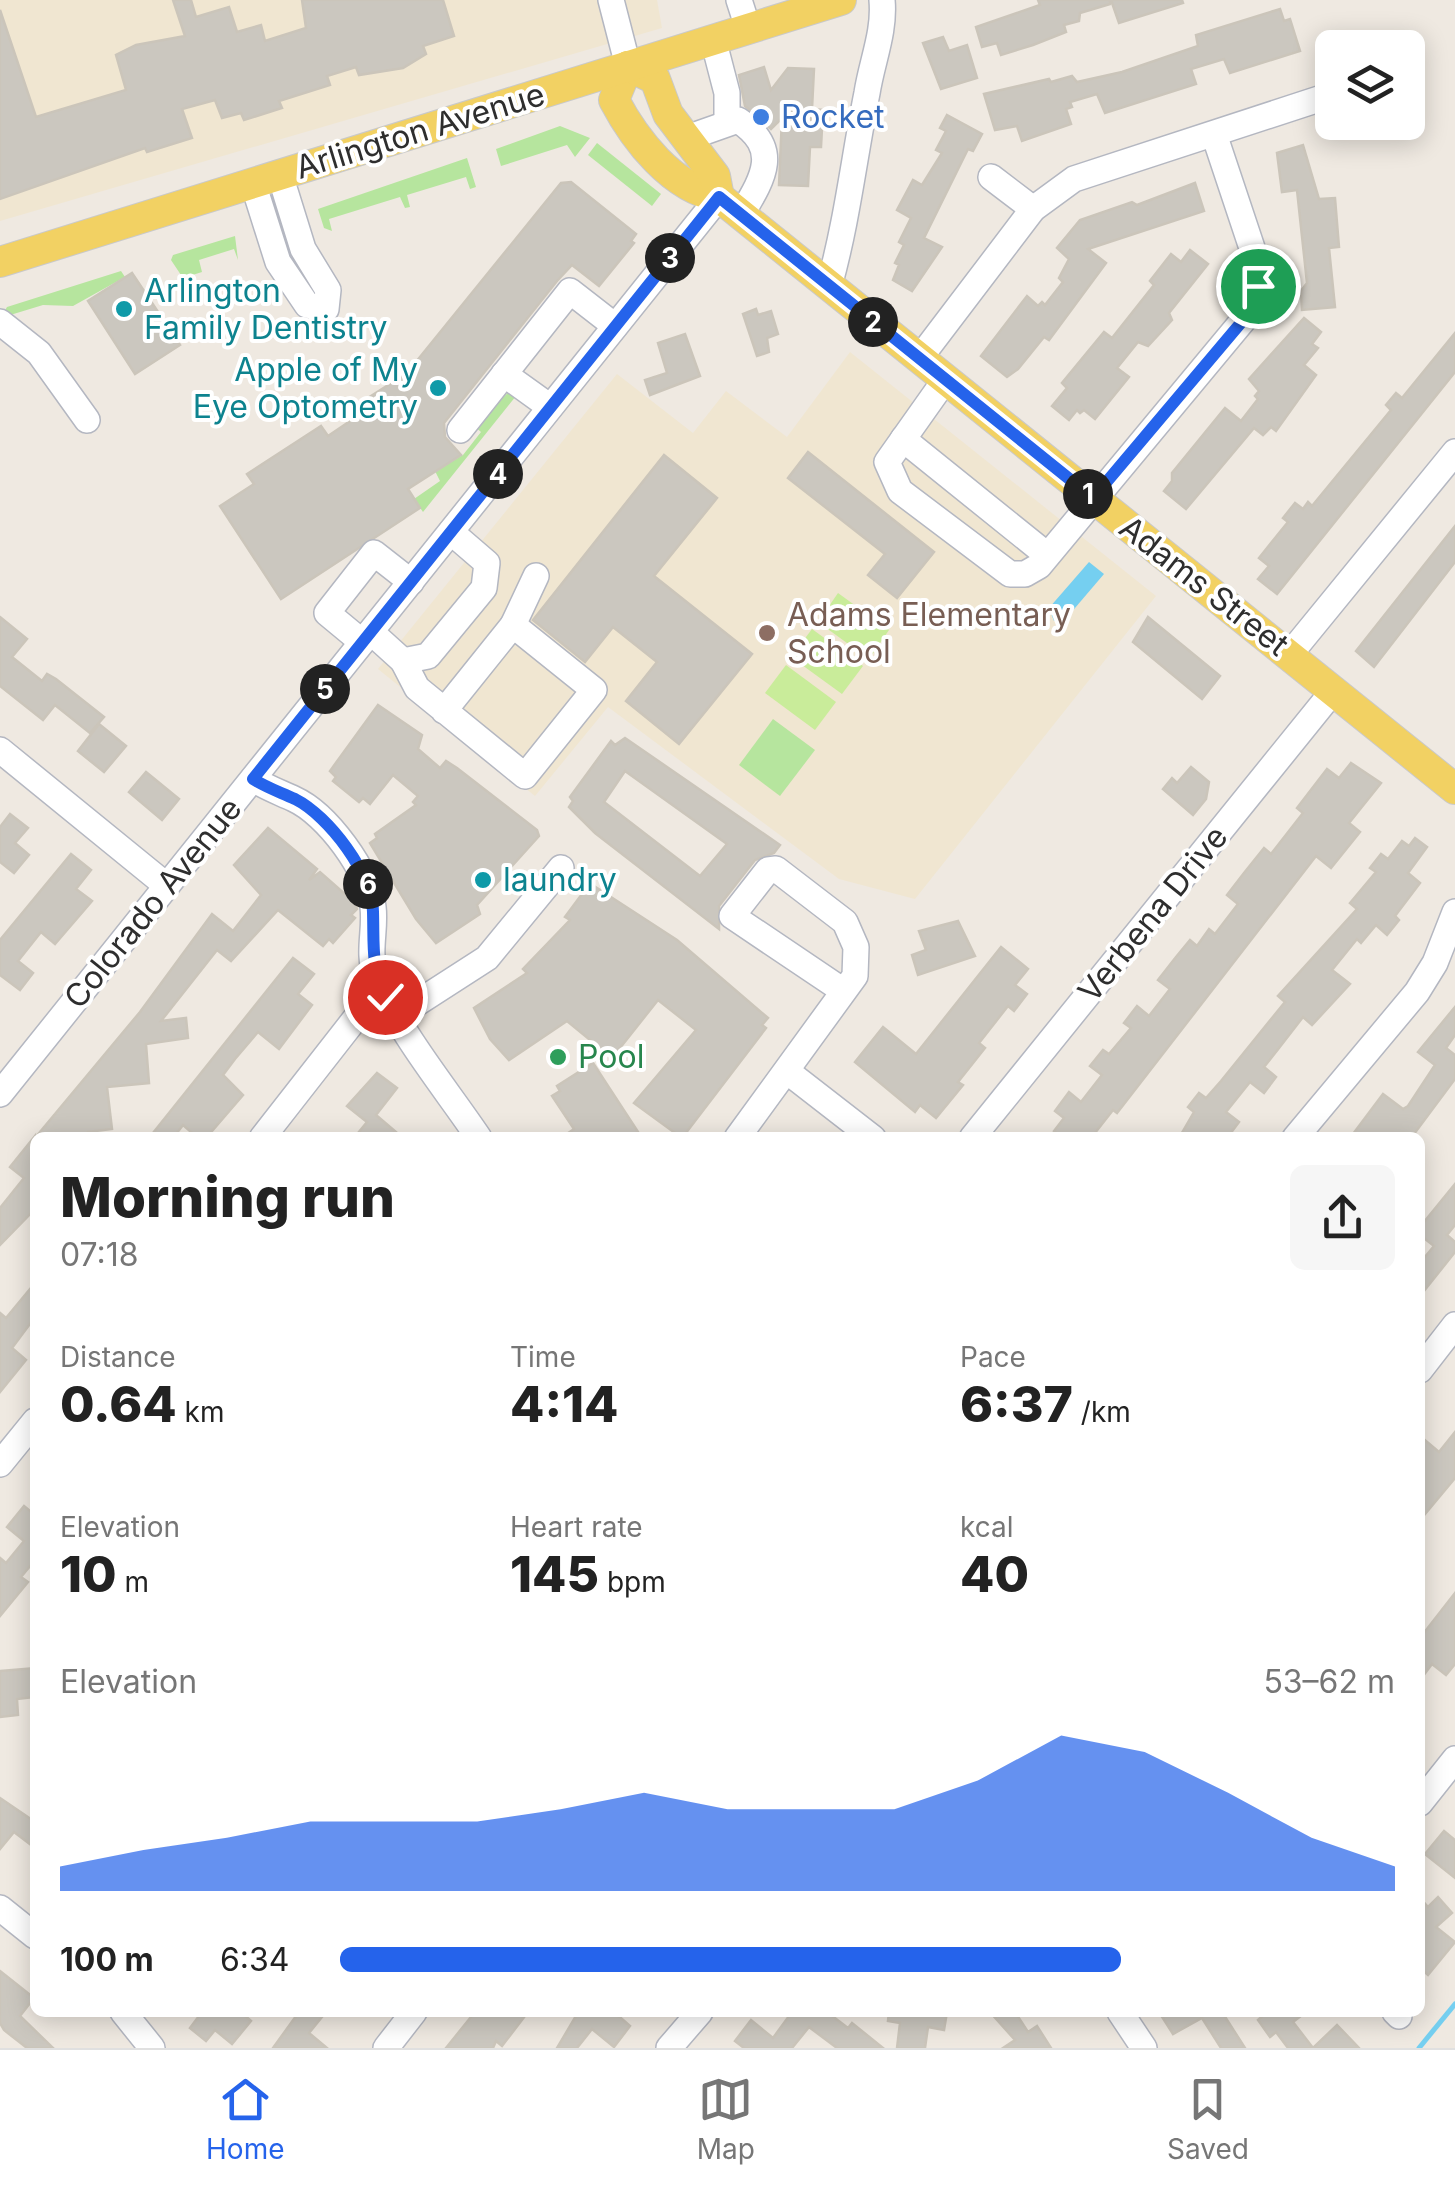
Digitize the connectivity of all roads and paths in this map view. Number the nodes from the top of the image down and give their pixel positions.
1 (611, 0) edge
2 (841, 0) edge
3 (882, 0) edge
4 (805, 5) edge
5 (744, 14) edge
6 (713, 39) junction
7 (628, 66) junction
8 (1315, 100) edge
9 (727, 122) junction
10 (1214, 134) junction
11 (686, 138) junction
12 (991, 177) dead end
13 (730, 206) junction
14 (1032, 209) junction
15 (0, 262) edge
16 (828, 286) junction
17 (0, 322) edge
18 (616, 326) junction
19 (919, 360) junction
20 (504, 374) junction
21 (944, 380) junction
22 (550, 407) junction
23 (87, 420) dead end
24 (460, 430) dead end
25 (903, 439) junction
26 (1455, 452) edge
27 (1093, 498) junction
28 (451, 532) junction
29 (1047, 555) junction
30 (536, 576) dead end
31 (411, 582) junction
32 (513, 625) junction
33 (367, 637) junction
34 (1290, 654) junction
35 (403, 660) junction
36 (1334, 690) junction
37 (444, 711) junction
38 (0, 750) edge
39 (263, 786) junction
40 (1455, 789) edge
41 (562, 868) dead end
42 (167, 886) junction
43 (1455, 912) edge
44 (848, 983) junction
45 (387, 1007) junction
46 (788, 1072) junction
47 (0, 1094) edge
48 (267, 1132) edge
49 (475, 1132) edge
50 (742, 1132) edge
51 (864, 1132) edge
52 (977, 1132) edge
53 (1300, 1132) edge
54 (1455, 1325) edge
55 (1425, 1364) edge
56 (30, 1427) edge
57 (0, 1464) edge
58 (1455, 1759) edge
59 (1425, 1797) edge
60 (0, 1908) edge
61 (30, 1932) edge
62 (127, 2017) edge
63 (410, 2017) edge
64 (696, 2017) edge
65 (1123, 2017) edge
66 (152, 2048) edge
67 (386, 2048) edge
68 (670, 2048) edge
69 (1144, 2048) edge

1 - 7 street
2 - 4 main road, Arlington Avenue
3 - 16 street
4 - 5 main road, Arlington Avenue
5 - 6 main road, Arlington Avenue
6 - 7 main road, Arlington Avenue
6 - 9 street
7 - 11 main road, Adams Street
7 - 13 main road, Adams Street
7 - 15 main road, Arlington Avenue
8 - 10 street
9 - 11 street
9 - 13 street, Colorado Avenue
10 - 14 street
10 - 27 street
11 - 13 main road, Adams Street
12 - 14 street
13 - 16 main road, Adams Street
13 - 18 street, Colorado Avenue
14 - 19 street
16 - 19 main road, Adams Street
17 - 23 street
18 - 20 street
18 - 22 street, Colorado Avenue
19 - 21 main road, Adams Street
20 - 22 street
20 - 24 street
21 - 25 street
21 - 27 main road, Adams Street
22 - 28 street, Colorado Avenue
25 - 29 street
25 - 29 street
26 - 34 street
27 - 29 street
27 - 34 main road, Adams Street
28 - 31 street, Colorado Avenue
28 - 35 street
30 - 32 street
31 - 33 street, Colorado Avenue
31 - 33 street
32 - 37 street
32 - 37 street
33 - 35 street
33 - 39 street, Colorado Avenue
34 - 36 main road, Adams Street
35 - 37 street
36 - 40 main road, Adams Street
36 - 52 street, Verbena Drive
38 - 42 street
39 - 42 street, Colorado Avenue
39 - 45 street
41 - 45 street
42 - 47 street, Colorado Avenue
43 - 53 street
44 - 44 street
44 - 46 street
45 - 48 street
45 - 49 street
46 - 50 street
46 - 51 street
54 - 55 street
56 - 57 street
58 - 59 street
60 - 61 street
62 - 66 street
63 - 67 street
64 - 68 street
65 - 69 street

